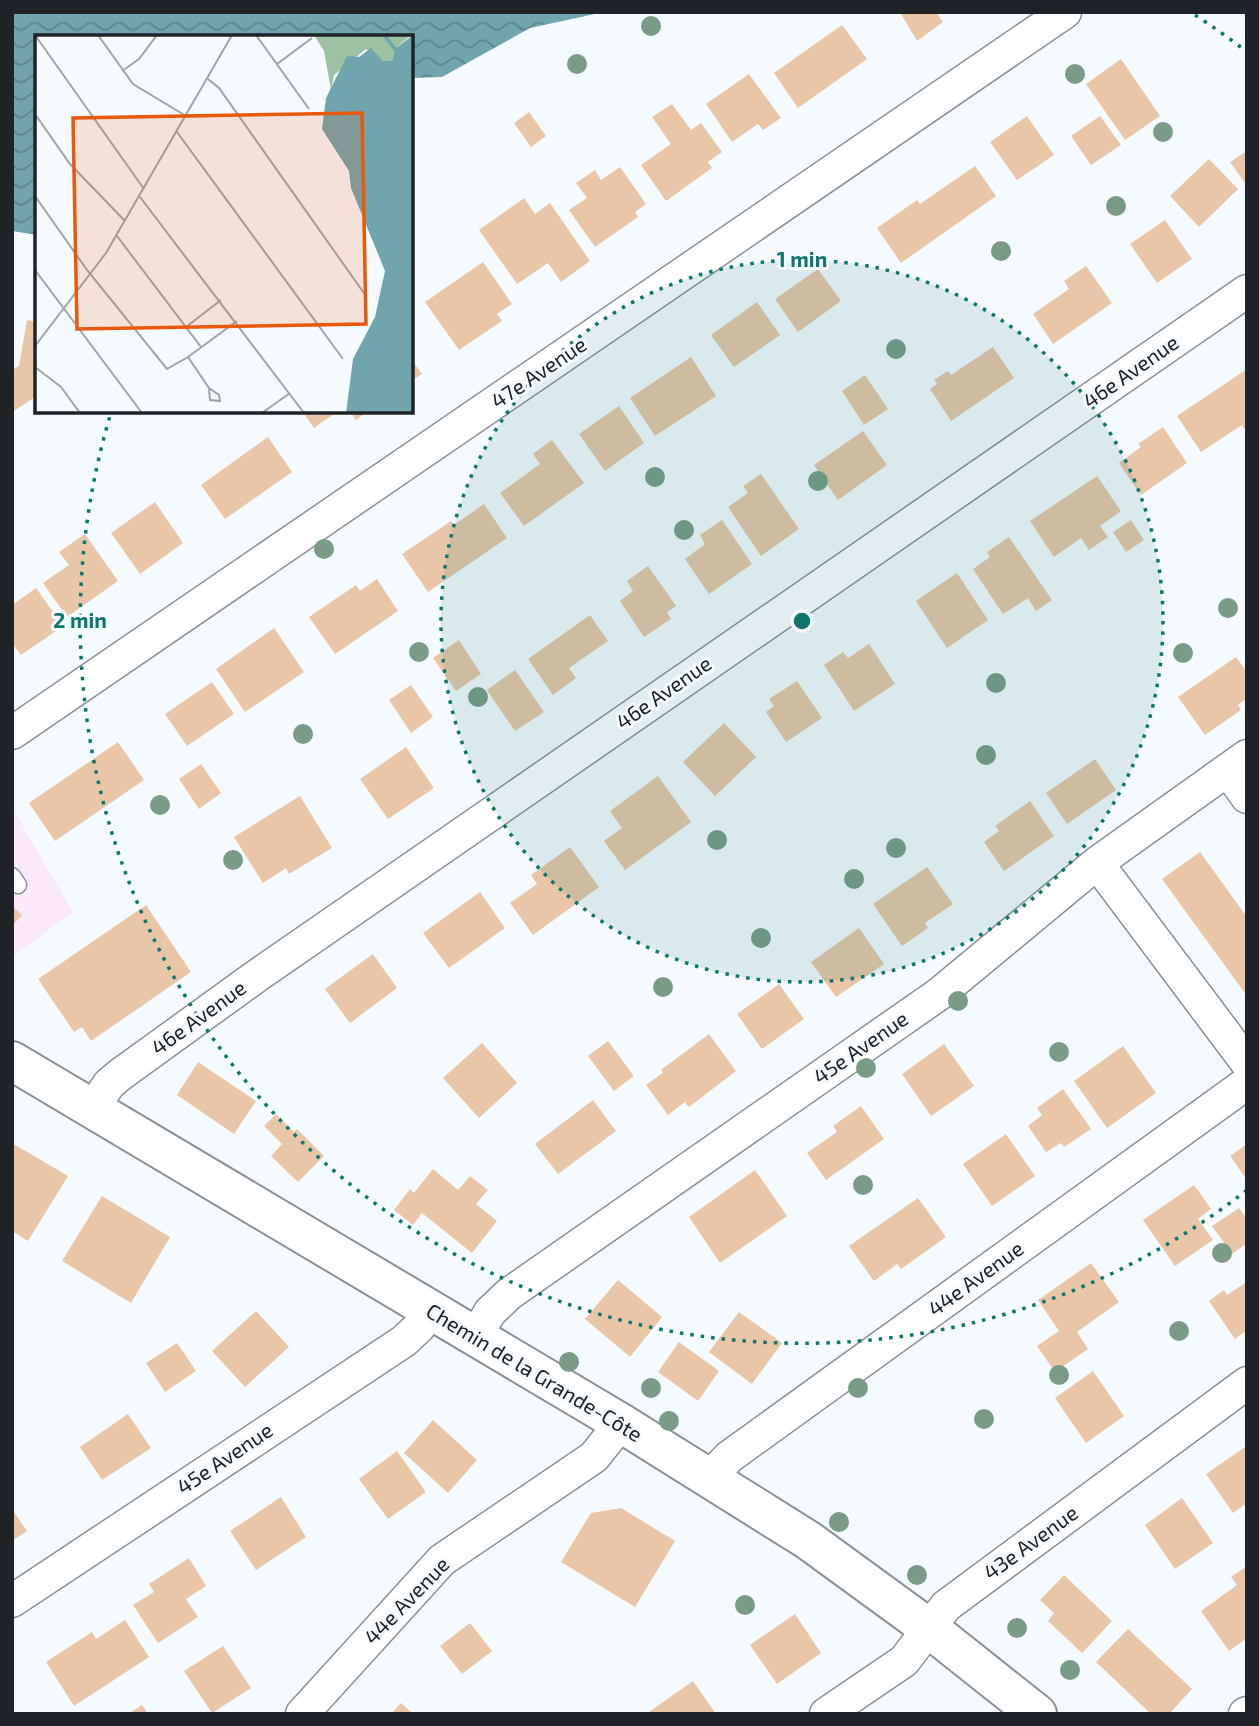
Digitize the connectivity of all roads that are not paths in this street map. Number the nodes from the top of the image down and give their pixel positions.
1 (1065, 12) edge
2 (1247, 291) edge
3 (12, 733) edge
4 (1237, 763) edge
5 (1247, 797) edge
6 (1097, 863) junction
7 (12, 1060) edge
8 (1247, 1063) edge
9 (1247, 1083) edge
10 (93, 1108) junction
11 (431, 1311) junction
12 (475, 1336) junction
13 (1247, 1383) edge
14 (621, 1423) junction
15 (709, 1478) junction
16 (12, 1601) edge
17 (930, 1629) junction
18 (302, 1714) edge
19 (826, 1714) edge
20 (1037, 1714) edge

1 - 3 street, 47e Avenue
2 - 10 street, 46e Avenue
4 - 5 street
4 - 6 street, 45e Avenue
6 - 8 street
6 - 12 street, 45e Avenue
7 - 10 main road, Chemin de la Grande-Côte
9 - 15 street, 44e Avenue
10 - 11 main road, Chemin de la Grande-Côte
11 - 12 main road, Chemin de la Grande-Côte
11 - 16 street, 45e Avenue
12 - 14 main road, Chemin de la Grande-Côte
13 - 17 street, 43e Avenue
14 - 15 main road, Chemin de la Grande-Côte
14 - 18 street, 44e Avenue
15 - 17 main road, Chemin de la Grande-Côte
17 - 19 street, 43e Avenue
17 - 20 main road, Chemin de la Grande-Côte

